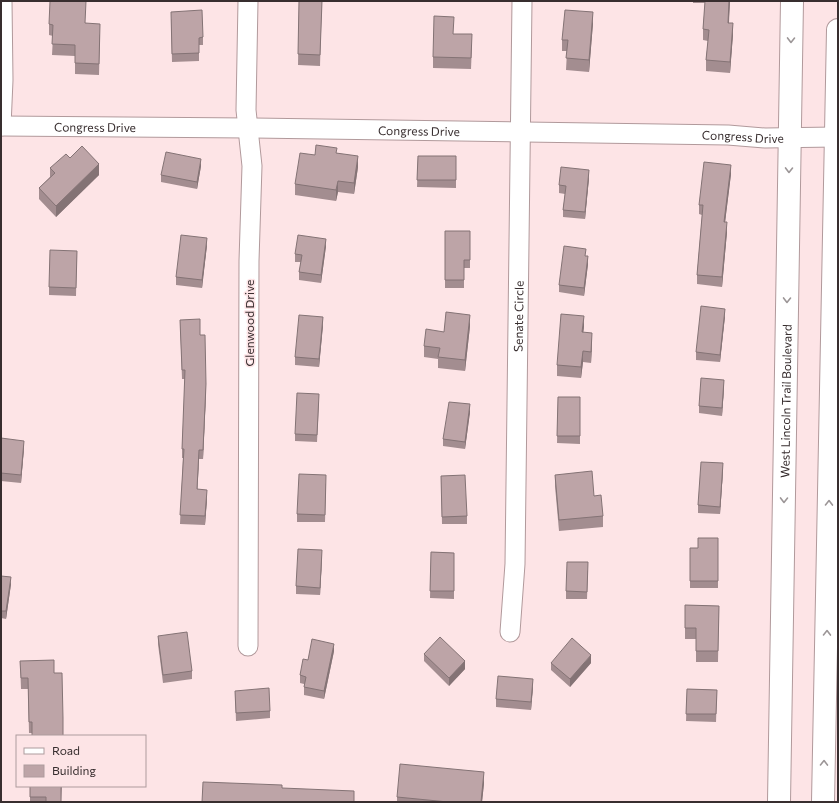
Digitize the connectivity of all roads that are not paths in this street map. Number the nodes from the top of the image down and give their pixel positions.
1 (2, 1) edge
2 (248, 1) edge
3 (522, 1) edge
4 (792, 1) edge
5 (838, 30) edge
6 (1, 126) edge
7 (248, 128) junction
8 (522, 132) junction
9 (790, 137) junction
10 (836, 137) junction
11 (510, 632) dead end
12 (248, 646) dead end
13 (779, 802) edge
14 (823, 802) edge

1 - 6 street
2 - 7 street, Glenwood Drive
3 - 8 street, Senate Circle
4 -> 9 main road, West Lincoln Trail Boulevard
5 - 10 main road
6 - 7 street, Congress Drive
7 - 8 street, Congress Drive
7 - 12 street, Glenwood Drive
8 - 9 street, Congress Drive
8 - 11 street, Senate Circle
9 - 10 street, Congress Drive
9 -> 13 main road, West Lincoln Trail Boulevard
14 -> 10 main road

